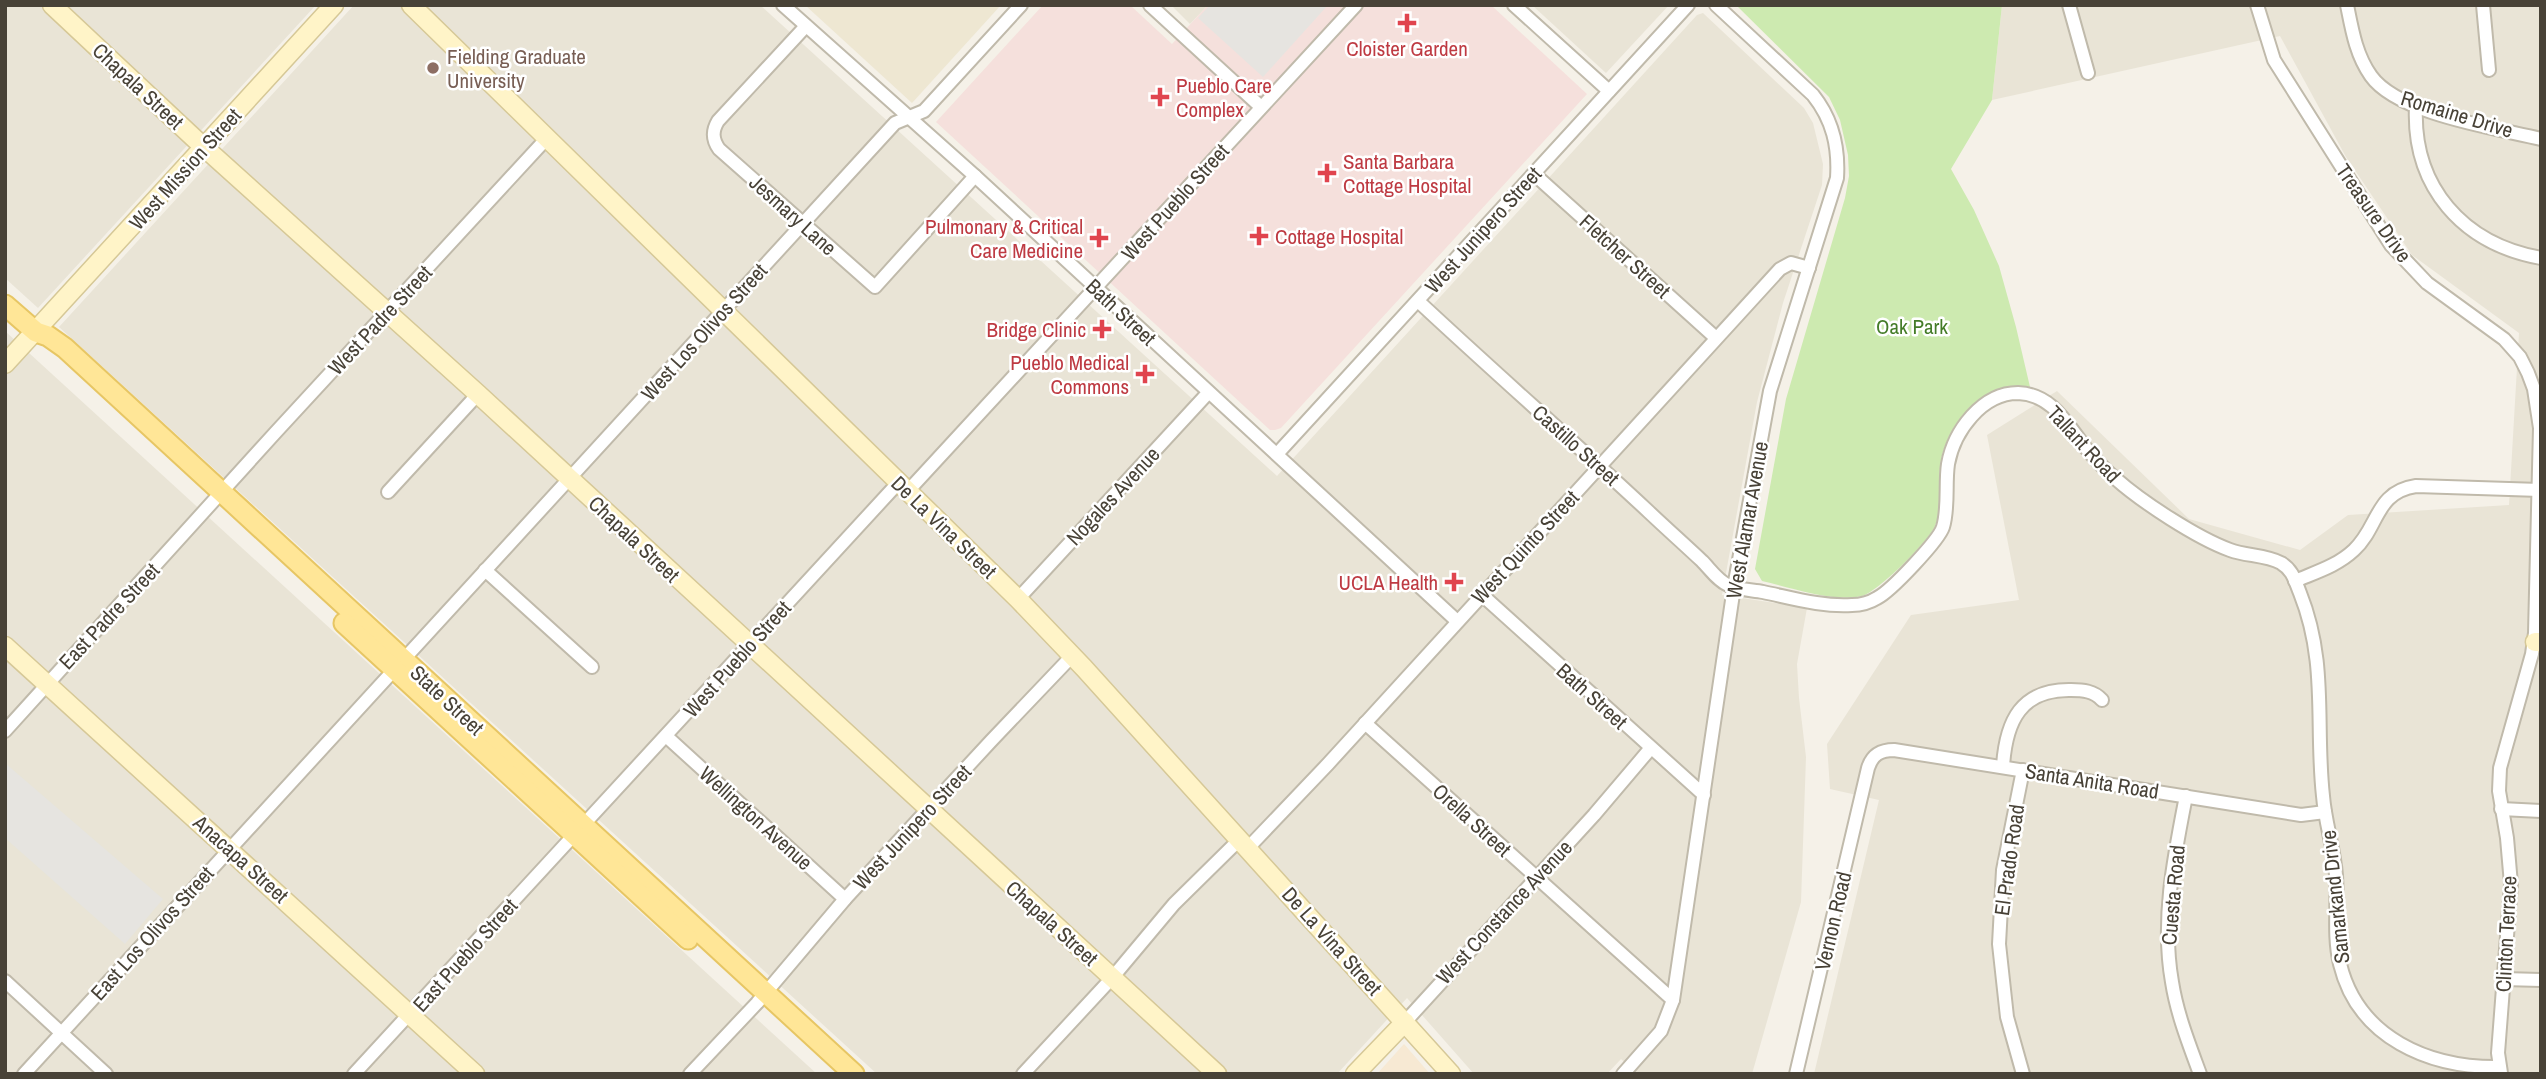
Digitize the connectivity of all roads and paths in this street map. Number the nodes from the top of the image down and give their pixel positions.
1 (52, 5) edge
2 (334, 5) edge
3 (411, 5) edge
4 (783, 5) edge
5 (1021, 5) edge
6 (1150, 5) edge
7 (1356, 5) edge
8 (1514, 5) edge
9 (1688, 5) edge
10 (1716, 5) edge
11 (2069, 5) edge
12 (2257, 5) edge
13 (2347, 5) edge
14 (2483, 5) edge
15 (806, 26) junction
16 (2489, 69) dead end
17 (2088, 73) dead end
18 (1609, 91) junction
19 (1261, 107) junction
20 (2416, 107) junction
21 (909, 118) junction
22 (547, 138) junction
23 (2541, 139) edge
24 (204, 148) junction
25 (1534, 174) junction
26 (975, 176) junction
27 (802, 225) junction
28 (2541, 257) edge
29 (1809, 268) junction
30 (1095, 287) junction
31 (1418, 301) junction
32 (5, 305) edge
33 (723, 311) junction
34 (387, 313) junction
35 (36, 332) junction
36 (1716, 338) junction
37 (5, 364) edge
38 (1208, 393) junction
39 (478, 394) junction
40 (2541, 428) edge
41 (1277, 454) junction
42 (1599, 466) junction
43 (569, 479) junction
44 (904, 487) junction
45 (2540, 490) edge
46 (388, 492) dead end
47 (218, 498) junction
48 (485, 570) junction
49 (2295, 581) junction
50 (1734, 587) junction
51 (1481, 594) junction
52 (1018, 599) junction
53 (1457, 621) junction
54 (2538, 642) edge
55 (748, 645) junction
56 (5, 646) edge
57 (1072, 656) junction
58 (398, 663) junction
59 (592, 667) dead end
60 (47, 684) junction
61 (2102, 701) dead end
62 (1365, 723) junction
63 (5, 731) edge
64 (666, 736) junction
65 (1650, 749) junction
66 (2003, 766) junction
67 (1868, 768) joint
68 (2023, 770) junction
69 (1704, 795) junction
70 (2186, 796) junction
71 (928, 809) junction
72 (2501, 810) junction
73 (2541, 811) edge
74 (2325, 812) junction
75 (580, 830) junction
76 (1244, 844) junction
77 (230, 849) junction
78 (1536, 878) junction
79 (845, 899) junction
80 (1112, 978) junction
81 (2503, 979) junction
82 (2541, 980) edge
83 (5, 981) edge
84 (761, 998) junction
85 (1673, 1000) junction
86 (410, 1015) junction
87 (1405, 1022) junction
88 (61, 1033) junction
89 (2500, 1071) edge
90 (24, 1074) edge
91 (107, 1074) edge
92 (354, 1074) edge
93 (475, 1074) edge
94 (690, 1074) edge
95 (836, 1074) edge
96 (854, 1074) edge
97 (1023, 1074) edge
98 (1217, 1074) edge
99 (1355, 1074) edge
100 (1451, 1074) edge
101 (1623, 1074) edge
102 (1796, 1074) edge
103 (2023, 1074) edge
104 (2200, 1074) edge

1 - 24 street, Chapala Street
2 - 24 street, West Mission Street
3 - 22 street, De La Vina Street
4 - 15 street, Bath Street
5 - 21 street, West Los Olivos Street
6 - 19 street
7 - 19 street, West Pueblo Street
8 - 18 street
9 - 18 street, West Junipero Street
10 - 29 street, West Alamar Avenue
11 - 17 street
12 - 40 street, Treasure Drive
13 - 20 street, Romaine Drive
14 - 16 street
15 - 21 street, Bath Street
15 - 27 street, Jesmary Lane
18 - 25 street, West Junipero Street
19 - 30 street, West Pueblo Street
20 - 23 street, Romaine Drive
20 - 28 street
21 - 26 street, Bath Street
21 - 27 street, West Los Olivos Street
22 - 33 street, De La Vina Street
22 - 34 street, West Padre Street
24 - 34 street, Chapala Street
24 - 35 street, West Mission Street
25 - 31 street, West Junipero Street
25 - 36 street, Fletcher Street
26 - 27 street, Jesmary Lane
26 - 30 street, Bath Street
27 - 33 street, West Los Olivos Street
29 - 36 street, West Quinto Street
29 - 50 street, West Alamar Avenue
30 - 38 street, Bath Street
30 - 44 street, West Pueblo Street
31 - 41 street, West Junipero Street
31 - 42 street, Castillo Street
32 - 35 main road, State Street
33 - 43 street, West Los Olivos Street
33 - 44 street, De La Vina Street
34 - 39 street, Chapala Street
34 - 47 street, West Padre Street
35 - 37 street, West Mission Street
35 - 47 main road, State Street
36 - 42 street, West Quinto Street
38 - 41 street, Bath Street
38 - 52 street, Nogales Avenue
39 - 43 street, Chapala Street
39 - 46 street
40 - 45 street, Clinton Terrace
41 - 53 street, Bath Street
42 - 50 street, Castillo Street
42 - 51 street, West Quinto Street
43 - 48 street, West Los Olivos Street
43 - 55 street, Chapala Street
44 - 52 street, De La Vina Street
44 - 55 street, West Pueblo Street
45 - 49 street
45 - 54 street, Clinton Terrace
47 - 58 main road, State Street
47 - 60 street, East Padre Street
48 - 58 street, West Los Olivos Street
48 - 59 street
49 - 50 street, Tallant Road
49 - 74 street, Samarkand Drive
50 - 69 street, West Alamar Avenue
51 - 53 street, West Quinto Street
51 - 65 street, Bath Street
52 - 57 street, De La Vina Street
53 - 62 street, West Quinto Street
54 - 72 street, Clinton Terrace
55 - 64 street, West Pueblo Street
55 - 71 street, Chapala Street
56 - 60 street, Anacapa Street
57 - 71 street, West Junipero Street
57 - 76 street, De La Vina Street
58 - 75 main road, State Street
58 - 77 street, East Los Olivos Street
60 - 63 street, East Padre Street
60 - 77 street, Anacapa Street
61 - 66 street
62 - 76 street, West Quinto Street
62 - 78 street, Orella Street
64 - 75 street, West Pueblo Street
64 - 79 street, Wellington Avenue
65 - 69 street, Bath Street
65 - 78 street, West Constance Avenue
66 - 67 street, Santa Anita Road
66 - 68 street, Santa Anita Road
67 - 102 street, Vernon Road
68 - 70 street, Santa Anita Road
68 - 103 street, El Prado Road
69 - 85 street, West Alamar Avenue
70 - 74 street, Santa Anita Road
70 - 104 street, Cuesta Road
71 - 79 street, West Junipero Street
71 - 80 street, Chapala Street
72 - 73 street
72 - 81 street, Clinton Terrace
74 - 89 street, Samarkand Drive
75 - 84 main road, State Street
75 - 86 street, East Pueblo Street
76 - 80 street, West Quinto Street
76 - 87 street, De La Vina Street
77 - 86 street, Anacapa Street
77 - 88 street, East Los Olivos Street
78 - 85 street, Orella Street
78 - 87 street, West Constance Avenue
79 - 84 street, West Junipero Street
80 - 97 street, West Quinto Street
80 - 98 street, Chapala Street
81 - 82 street
81 - 89 street, Clinton Terrace
83 - 88 street
84 - 94 street, West Junipero Street
84 - 95 main road, State Street
84 - 96 main road, State Street
85 - 101 street, West Alamar Avenue
86 - 92 street, East Pueblo Street
86 - 93 street, Anacapa Street
87 - 99 street, West Constance Avenue
87 - 100 street, De La Vina Street
88 - 90 street, East Los Olivos Street
88 - 91 street

